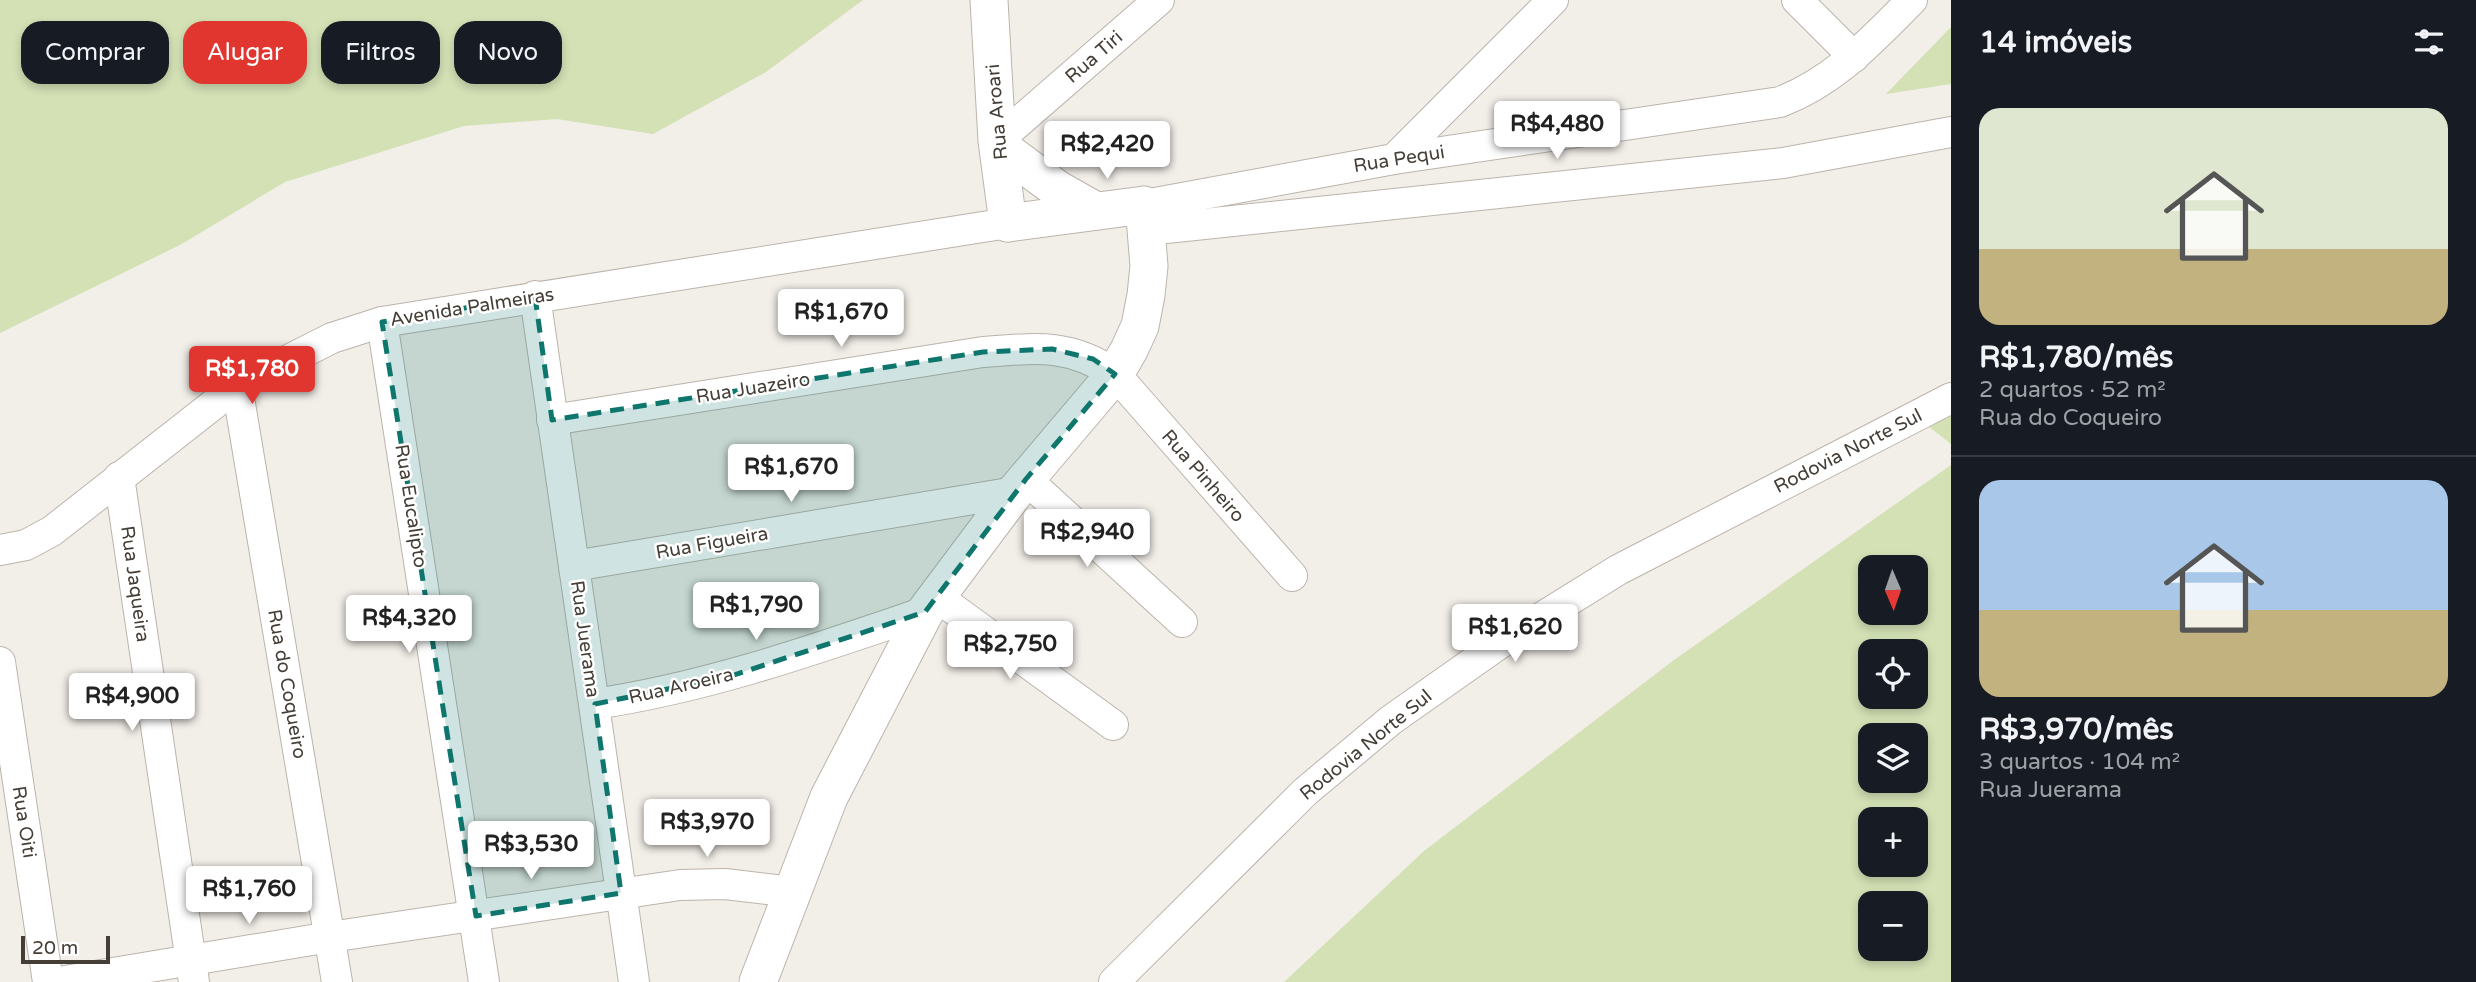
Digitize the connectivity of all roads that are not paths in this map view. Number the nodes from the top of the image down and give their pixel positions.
1 (989, 0) edge
2 (1159, 0) edge
3 (1553, 0) edge
4 (1797, 0) edge
5 (1912, 0) edge
6 (1854, 57) junction
7 (1951, 132) edge
8 (998, 144) junction
9 (1394, 159) junction
10 (1096, 211) junction
11 (1145, 217) junction
12 (1008, 223) junction
13 (535, 296) junction
14 (382, 322) junction
15 (1115, 374) junction
16 (237, 386) junction
17 (1951, 398) edge
18 (552, 420) junction
19 (120, 477) junction
20 (1021, 485) junction
21 (0, 550) edge
22 (574, 566) junction
23 (1292, 576) dead end
24 (931, 605) junction
25 (1182, 622) dead end
26 (0, 662) edge
27 (595, 704) junction
28 (1113, 725) dead end
29 (792, 892) junction
30 (621, 893) junction
31 (476, 916) junction
32 (330, 937) junction
33 (192, 972) edge
34 (48, 982) edge
35 (59, 982) edge
36 (337, 982) edge
37 (484, 982) edge
38 (634, 982) edge
39 (758, 982) edge
40 (1114, 982) edge

1 - 8 street, Rua Aroari
2 - 8 street, Rua Tiri
3 - 9 street
4 - 6 street
5 - 6 street, Rua Pequi
6 - 9 street, Rua Pequi
7 - 11 street
8 - 10 street
8 - 12 street, Rua Aroari
9 - 11 street, Rua Pequi
10 - 11 street
10 - 12 street
11 - 12 street
11 - 15 street
12 - 13 street, Avenida Palmeiras
13 - 14 street, Avenida Palmeiras
13 - 18 street, Rua Juerama
14 - 16 street, Avenida Palmeiras
14 - 31 street, Rua Eucalipto
15 - 18 street, Rua Juazeiro
15 - 20 street
15 - 23 street, Rua Pinheiro
16 - 19 street, Avenida Palmeiras
16 - 32 street, Rua do Coqueiro
17 - 40 street, Rodovia Norte Sul
18 - 22 street, Rua Juerama
19 - 21 street, Avenida Palmeiras
19 - 33 street, Rua Jaqueira
20 - 22 street, Rua Figueira
20 - 24 street
20 - 25 street
22 - 27 street, Rua Juerama
24 - 27 street, Rua Aroeira
24 - 28 street
24 - 29 street
26 - 34 street, Rua Oiti
27 - 30 street, Rua Juerama
29 - 30 street
29 - 39 street
30 - 31 street
30 - 38 street, Rua Juerama
31 - 32 street
31 - 37 street, Rua Eucalipto
32 - 33 street
32 - 36 street, Rua do Coqueiro
33 - 35 street

